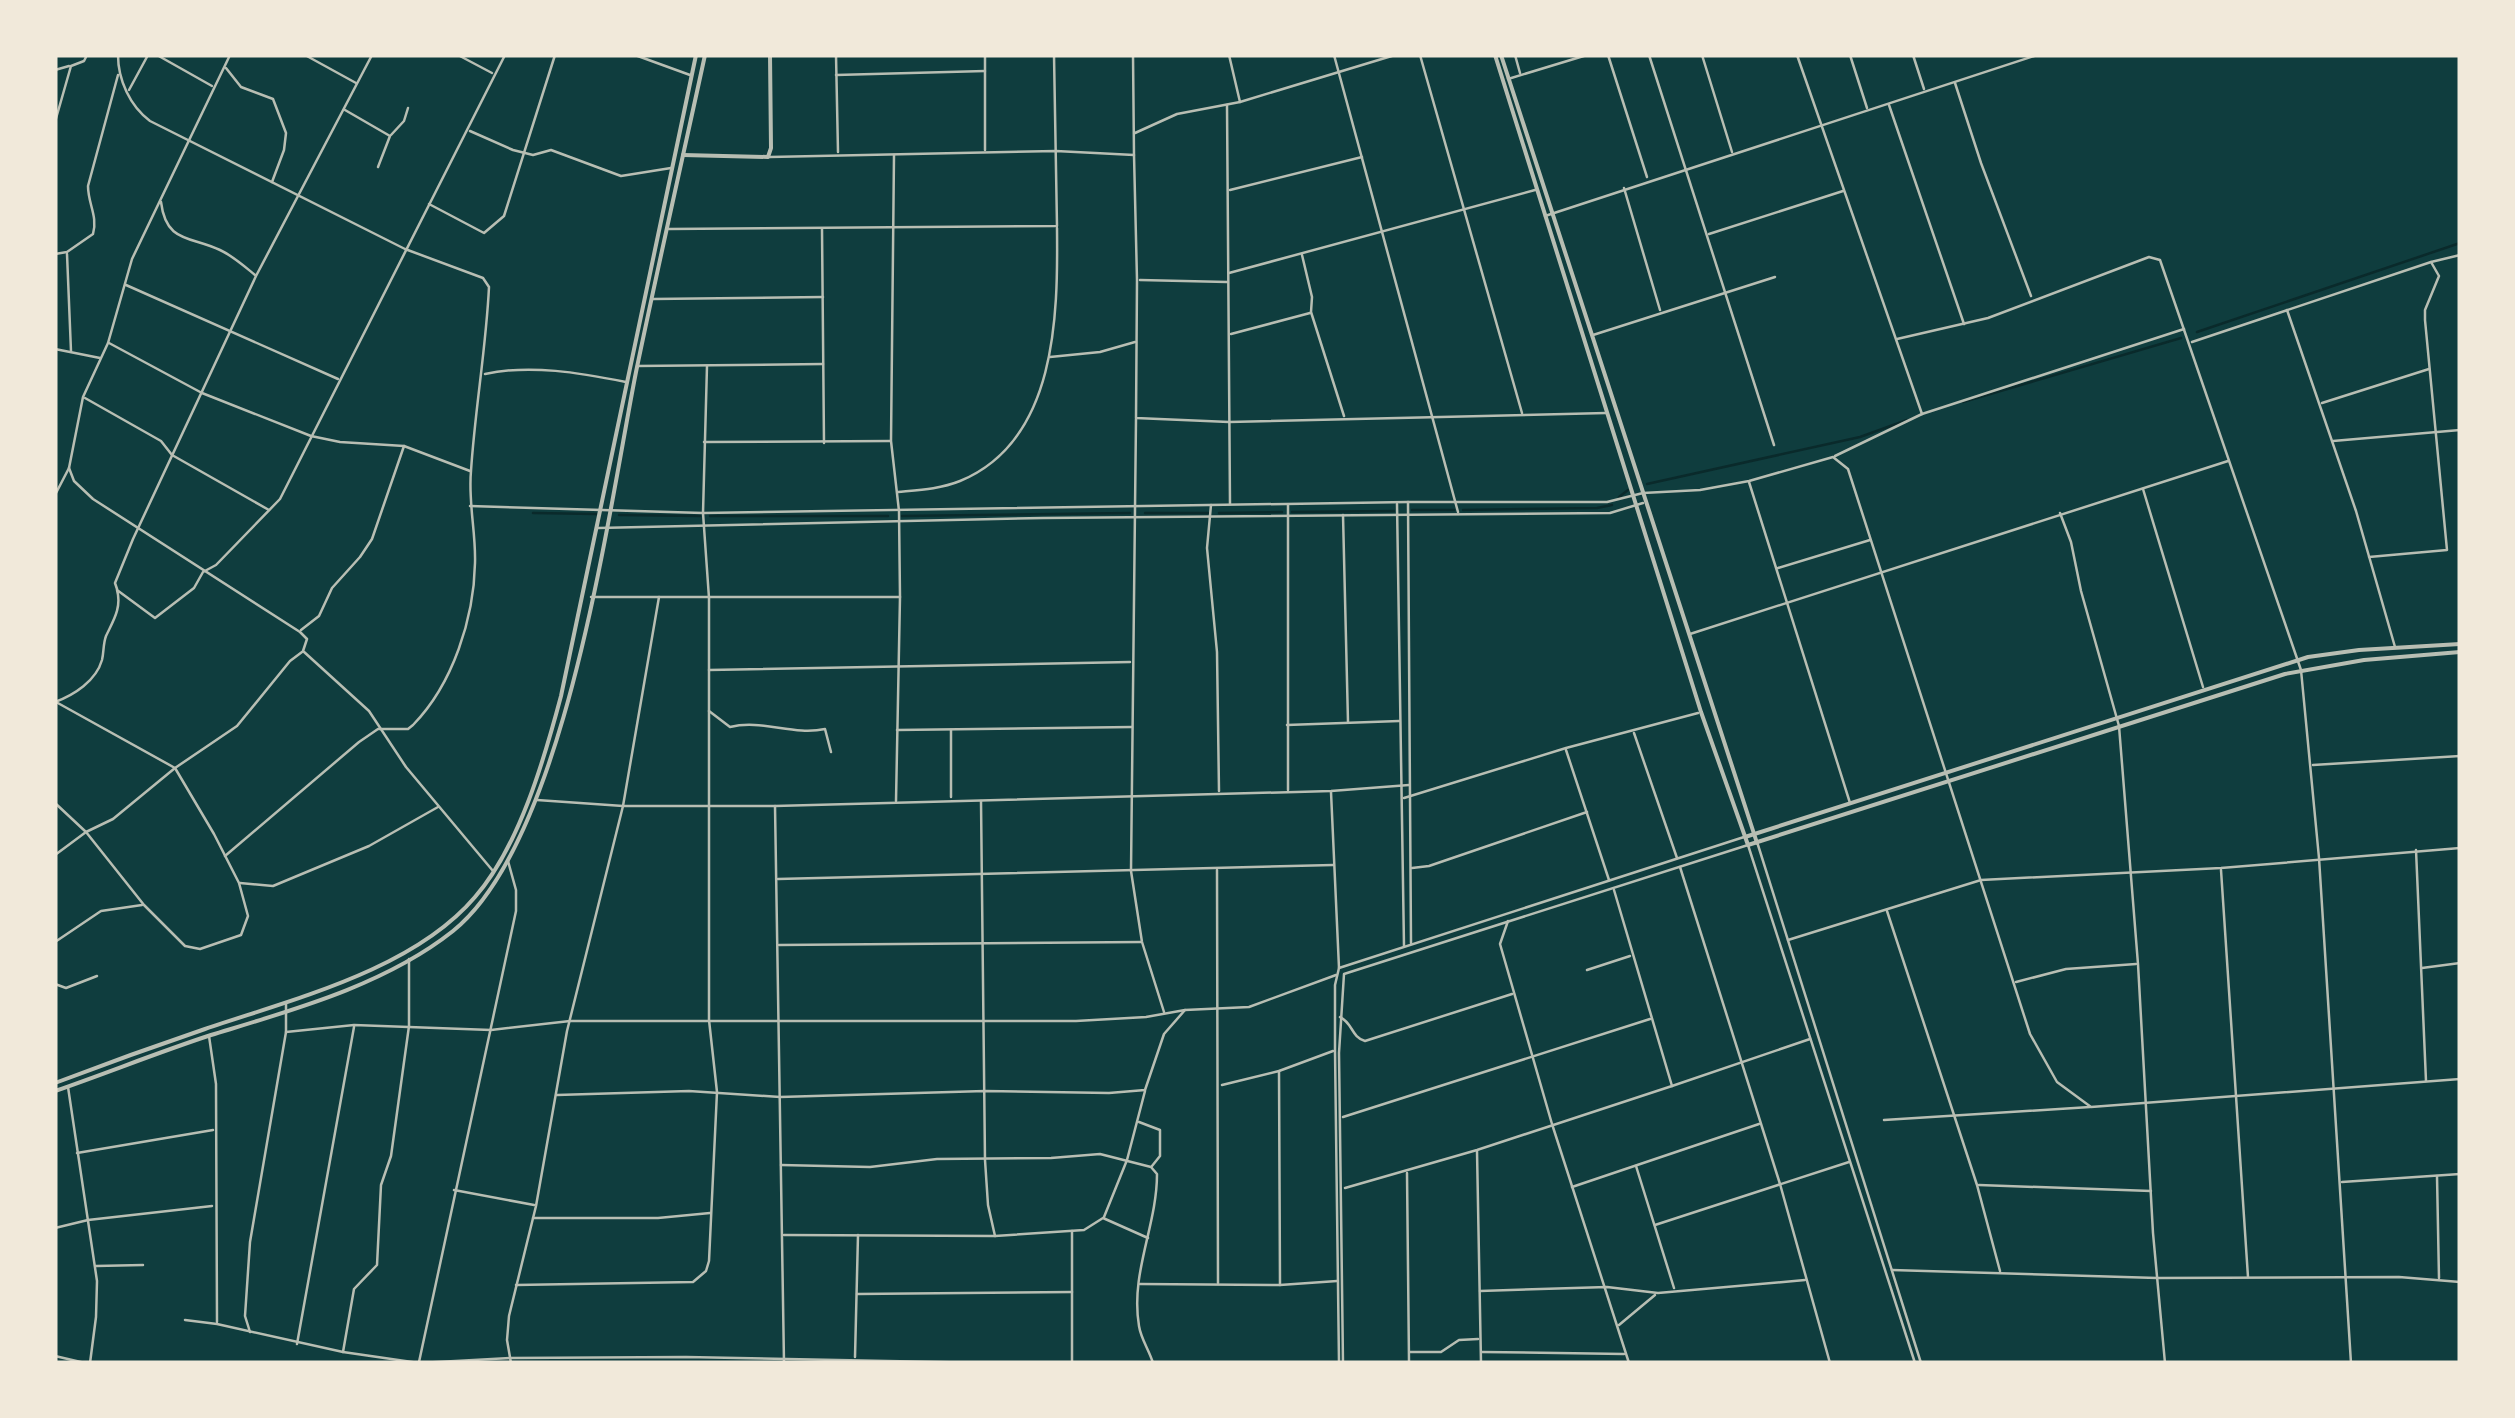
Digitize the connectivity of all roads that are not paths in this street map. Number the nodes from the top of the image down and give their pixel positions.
1 (87, 55) edge
2 (118, 55) edge
3 (148, 55) edge
4 (157, 55) edge
5 (230, 55) edge
6 (305, 55) edge
7 (372, 55) edge
8 (458, 55) edge
9 (506, 55) edge
10 (555, 55) edge
11 (635, 55) edge
12 (696, 55) edge
13 (704, 55) edge
14 (770, 55) edge
15 (836, 55) edge
16 (985, 55) edge
17 (1054, 55) edge
18 (1133, 55) edge
19 (1228, 55) edge
20 (1334, 55) edge
21 (1395, 55) edge
22 (1420, 55) edge
23 (1498, 55) edge
24 (1514, 55) edge
25 (1587, 55) edge
26 (1608, 55) edge
27 (1649, 55) edge
28 (1702, 55) edge
29 (1796, 55) edge
30 (1850, 55) edge
31 (1914, 55) edge
32 (2037, 55) edge
33 (71, 66) junction
34 (224, 67) junction
35 (55, 70) edge
36 (985, 71) junction
37 (1338, 72) junction
38 (118, 74) junction
39 (495, 75) junction
40 (836, 75) junction
41 (1521, 75) junction
42 (691, 76) junction
43 (1508, 78) junction
44 (1954, 81) junction
45 (357, 83) junction
46 (214, 86) junction
47 (128, 91) junction
48 (1924, 91) junction
49 (1240, 102) junction
50 (1889, 104) junction
51 (1227, 105) junction
52 (408, 108) dead end
53 (344, 109) junction
54 (1868, 110) junction
55 (1518, 120) junction
56 (55, 122) edge
57 (1822, 124) junction
58 (469, 131) junction
59 (1134, 133) junction
60 (390, 136) junction
61 (188, 142) junction
62 (1056, 151) junction
63 (986, 152) junction
64 (526, 154) junction
65 (838, 154) junction
66 (894, 154) junction
67 (1732, 154) junction
68 (683, 155) junction
69 (1134, 155) junction
70 (1362, 156) junction
71 (768, 157) junction
72 (378, 167) dead end
73 (674, 168) junction
74 (1684, 168) junction
75 (1648, 180) junction
76 (272, 184) junction
77 (1624, 188) junction
78 (1229, 190) junction
79 (1537, 190) junction
80 (1844, 190) junction
81 (298, 196) junction
82 (160, 200) junction
83 (428, 204) junction
84 (1464, 210) junction
85 (1552, 213) junction
86 (1545, 216) junction
87 (1057, 226) junction
88 (892, 228) junction
89 (667, 229) junction
90 (822, 229) junction
91 (1382, 234) junction
92 (1709, 234) junction
93 (405, 249) junction
94 (67, 252) junction
95 (55, 254) edge
96 (1301, 254) junction
97 (2460, 255) edge
98 (2431, 262) junction
99 (1228, 273) junction
100 (256, 276) junction
101 (1775, 277) dead end
102 (1138, 280) junction
103 (1228, 282) junction
104 (124, 284) junction
105 (1726, 292) junction
106 (824, 297) junction
107 (652, 299) junction
108 (2032, 299) junction
109 (2287, 310) junction
110 (1311, 312) junction
111 (1661, 312) junction
112 (1964, 324) junction
113 (2185, 329) junction
114 (232, 330) junction
115 (1230, 334) junction
116 (1592, 336) junction
117 (1897, 339) junction
118 (1136, 342) junction
119 (2190, 342) junction
120 (108, 343) junction
121 (55, 349) edge
122 (71, 350) junction
123 (101, 358) junction
124 (1050, 358) junction
125 (823, 364) junction
126 (634, 365) junction
127 (707, 366) junction
128 (2430, 368) junction
129 (482, 374) junction
130 (340, 380) junction
131 (627, 383) junction
132 (202, 393) junction
133 (83, 397) junction
134 (2320, 404) junction
135 (1608, 413) junction
136 (1522, 414) junction
137 (1922, 414) junction
138 (1136, 418) junction
139 (1344, 418) junction
140 (1430, 418) junction
141 (1229, 422) junction
142 (2460, 430) edge
143 (2436, 432) junction
144 (311, 436) junction
145 (891, 441) junction
146 (2333, 441) junction
147 (704, 442) junction
148 (824, 443) junction
149 (1774, 445) dead end
150 (404, 446) junction
151 (172, 455) junction
152 (1834, 456) junction
153 (2228, 460) junction
154 (69, 468) junction
155 (470, 472) junction
156 (1749, 480) junction
157 (2143, 489) junction
158 (896, 492) junction
159 (1643, 493) junction
160 (55, 495) edge
161 (1633, 496) junction
162 (1396, 502) junction
163 (1408, 502) junction
164 (1454, 502) junction
165 (1646, 503) junction
166 (1288, 504) junction
167 (1210, 505) junction
168 (1230, 505) junction
169 (470, 506) junction
170 (1636, 506) junction
171 (1134, 507) junction
172 (600, 510) junction
173 (270, 511) junction
174 (899, 511) junction
175 (608, 512) junction
176 (703, 513) junction
177 (1460, 514) junction
178 (2060, 514) junction
179 (1343, 515) junction
180 (1288, 516) junction
181 (1397, 516) junction
182 (1408, 516) junction
183 (1135, 518) junction
184 (1209, 518) junction
185 (899, 521) junction
186 (704, 523) junction
187 (597, 528) junction
188 (606, 528) junction
189 (138, 529) junction
190 (1872, 540) junction
191 (2369, 557) junction
192 (1776, 569) junction
193 (203, 572) junction
194 (1883, 572) junction
195 (117, 590) junction
196 (659, 597) junction
197 (900, 597) junction
198 (591, 598) junction
199 (708, 598) junction
200 (1786, 602) junction
201 (300, 632) junction
202 (1688, 634) junction
203 (2460, 644) edge
204 (2395, 648) junction
205 (304, 650) junction
206 (2460, 652) edge
207 (2296, 661) junction
208 (1132, 662) junction
209 (899, 668) junction
210 (707, 670) junction
211 (2301, 670) junction
212 (2204, 688) junction
213 (55, 702) edge
214 (708, 710) junction
215 (1702, 712) junction
216 (2117, 718) junction
217 (1401, 721) junction
218 (1348, 722) junction
219 (1287, 725) junction
220 (1134, 726) junction
221 (2119, 726) junction
222 (950, 728) junction
223 (378, 729) junction
224 (896, 730) junction
225 (1633, 732) junction
226 (1566, 748) junction
227 (831, 752) dead end
228 (2460, 756) edge
229 (2312, 765) junction
230 (175, 768) junction
231 (1946, 774) junction
232 (1950, 782) junction
233 (1410, 785) junction
234 (1402, 786) junction
235 (1288, 790) junction
236 (1331, 791) junction
237 (1218, 792) junction
238 (1134, 796) junction
239 (528, 798) junction
240 (1402, 798) junction
241 (1409, 798) junction
242 (534, 800) junction
243 (951, 800) junction
244 (981, 800) junction
245 (896, 802) junction
246 (55, 803) edge
247 (1851, 805) junction
248 (438, 806) junction
249 (623, 806) junction
250 (710, 806) junction
251 (775, 806) junction
252 (1586, 812) junction
253 (86, 832) junction
254 (1754, 834) junction
255 (1746, 836) junction
256 (1757, 842) junction
257 (1748, 845) junction
258 (2460, 848) edge
259 (2416, 850) junction
260 (55, 856) edge
261 (224, 856) junction
262 (502, 858) junction
263 (1677, 858) junction
264 (2320, 858) junction
265 (508, 862) junction
266 (1333, 865) junction
267 (1680, 866) junction
268 (1217, 868) junction
269 (2221, 868) junction
270 (1410, 869) junction
271 (1132, 871) junction
272 (494, 872) junction
273 (2130, 873) junction
274 (981, 876) junction
275 (776, 879) junction
276 (1981, 880) junction
277 (1610, 881) junction
278 (238, 883) junction
279 (1614, 888) junction
280 (144, 905) junction
281 (1886, 910) junction
282 (1508, 919) junction
283 (1788, 940) junction
284 (55, 942) edge
285 (1142, 942) junction
286 (981, 943) junction
287 (1411, 944) junction
288 (778, 945) junction
289 (1404, 946) junction
290 (1411, 950) junction
291 (1404, 952) junction
292 (1631, 956) junction
293 (409, 958) junction
294 (2460, 963) edge
295 (2138, 964) junction
296 (1339, 968) junction
297 (2421, 968) junction
298 (1587, 970) dead end
299 (1336, 975) junction
300 (97, 976) dead end
301 (2015, 982) junction
302 (55, 984) edge
303 (1514, 994) junction
304 (286, 1003) junction
305 (1219, 1007) junction
306 (1186, 1010) junction
307 (288, 1012) junction
308 (1164, 1013) junction
309 (1340, 1016) junction
310 (779, 1018) junction
311 (983, 1018) junction
312 (1651, 1019) junction
313 (570, 1020) junction
314 (709, 1020) junction
315 (354, 1025) junction
316 (409, 1026) junction
317 (491, 1030) junction
318 (286, 1032) junction
319 (208, 1036) junction
320 (1812, 1038) junction
321 (1335, 1050) junction
322 (1532, 1056) junction
323 (1740, 1064) junction
324 (1280, 1071) junction
325 (2460, 1079) edge
326 (2426, 1082) junction
327 (55, 1084) edge
328 (68, 1086) junction
329 (1220, 1086) junction
330 (1672, 1086) junction
331 (985, 1090) junction
332 (1145, 1090) junction
333 (2333, 1090) junction
334 (55, 1091) edge
335 (717, 1092) junction
336 (557, 1095) junction
337 (2238, 1095) junction
338 (780, 1097) junction
339 (2146, 1104) junction
340 (2091, 1107) junction
341 (1952, 1115) junction
342 (1342, 1118) junction
343 (1884, 1120) dead end
344 (1137, 1121) junction
345 (1552, 1124) junction
346 (1760, 1124) junction
347 (214, 1130) junction
348 (1477, 1150) junction
349 (77, 1153) junction
350 (984, 1160) junction
351 (1127, 1160) junction
352 (1851, 1161) junction
353 (781, 1165) junction
354 (1636, 1165) junction
355 (1151, 1167) junction
356 (1407, 1171) junction
357 (2460, 1174) edge
358 (2437, 1175) junction
359 (2338, 1182) junction
360 (1780, 1184) junction
361 (1977, 1185) junction
362 (1572, 1187) junction
363 (1342, 1189) junction
364 (453, 1190) junction
365 (2150, 1191) junction
366 (215, 1206) junction
367 (536, 1206) junction
368 (712, 1213) junction
369 (532, 1218) junction
370 (1103, 1218) junction
371 (88, 1220) junction
372 (1655, 1225) junction
373 (55, 1228) edge
374 (1072, 1230) junction
375 (858, 1234) junction
376 (783, 1235) junction
377 (996, 1236) junction
378 (1148, 1238) junction
379 (143, 1265) dead end
380 (94, 1266) junction
381 (1892, 1270) junction
382 (2000, 1272) junction
383 (2157, 1278) junction
384 (2248, 1278) junction
385 (2345, 1279) junction
386 (1806, 1280) junction
387 (2439, 1280) junction
388 (1338, 1281) junction
389 (2460, 1282) edge
390 (1218, 1283) junction
391 (1137, 1284) junction
392 (516, 1285) junction
393 (1280, 1285) junction
394 (1607, 1287) junction
395 (1674, 1289) junction
396 (1480, 1291) junction
397 (1072, 1292) junction
398 (1658, 1292) junction
399 (857, 1294) junction
400 (185, 1320) dead end
401 (217, 1324) junction
402 (1618, 1326) junction
403 (250, 1332) junction
404 (1480, 1338) junction
405 (297, 1344) junction
406 (344, 1352) junction
407 (1408, 1352) junction
408 (1481, 1352) junction
409 (1626, 1354) junction
410 (55, 1356) edge
411 (511, 1360) edge
412 (855, 1360) junction
413 (589, 1361) edge
414 (784, 1362) edge
415 (931, 1362) edge
416 (1409, 1362) edge
417 (87, 1363) edge
418 (419, 1363) edge
419 (988, 1363) edge
420 (1072, 1363) edge
421 (1153, 1363) edge
422 (1340, 1363) edge
423 (1456, 1363) edge
424 (1481, 1363) edge
425 (1629, 1363) edge
426 (1830, 1363) edge
427 (1915, 1363) edge
428 (1921, 1363) edge
429 (2165, 1363) edge
430 (2352, 1363) edge

1 - 33 street
2 - 38 street
3 - 47 street
4 - 46 street
5 - 34 street
6 - 45 street
7 - 45 street
8 - 39 street
9 - 39 street
10 - 64 street
11 - 42 street
12 - 42 street
13 - 68 street
14 - 71 street
15 - 40 street
16 - 36 street
17 - 62 street
18 - 59 street
19 - 49 street
20 - 37 street
21 - 37 street
22 - 84 street
23 - 43 street
23 - 55 street
24 - 41 street
25 - 41 street
26 - 75 street
27 - 74 street
28 - 67 street
29 - 57 street
30 - 54 street
31 - 48 street
32 - 44 street
33 - 35 street
33 - 56 street
34 - 46 street
34 - 76 street
36 - 40 street
36 - 63 street
37 - 49 street
37 - 70 street
38 - 47 street
38 - 94 street
39 - 58 street
40 - 65 street
41 - 43 street
42 - 73 street
43 - 55 street
44 - 48 street
44 - 108 street
45 - 53 street
46 - 61 street
47 - 61 street
48 - 50 street
49 - 51 street
50 - 54 street
50 - 112 street
51 - 59 street
51 - 78 street
52 - 60 street
53 - 60 street
53 - 81 street
54 - 57 street
55 - 79 street
55 - 85 street
57 - 67 street
57 - 80 street
58 - 64 street
58 - 83 street
59 - 69 street
60 - 72 street
61 - 76 street
61 - 82 street
62 - 63 street
62 - 69 street
62 - 87 street
63 - 66 street
64 - 73 street
64 - 83 street
65 - 66 street
65 - 71 street
66 - 88 street
67 - 74 street
68 - 71 street
68 - 89 street
69 - 102 street
70 - 78 street
70 - 91 street
73 - 126 street
74 - 75 street
74 - 92 street
75 - 77 street
76 - 81 street
77 - 85 street
77 - 111 street
78 - 99 street
79 - 84 street
79 - 86 street
80 - 92 street
80 - 117 street
81 - 93 street
81 - 100 street
82 - 100 street
82 - 104 street
83 - 93 street
84 - 91 street
84 - 136 street
85 - 86 street
85 - 116 street
86 - 135 street
87 - 88 street
87 - 124 street
88 - 90 street
88 - 145 street
89 - 90 street
89 - 107 street
90 - 106 street
91 - 96 street
91 - 140 street
92 - 105 street
93 - 129 street
93 - 130 street
94 - 95 street
94 - 122 street
96 - 99 street
96 - 110 street
97 - 98 street
98 - 109 street
98 - 128 street
99 - 103 street
100 - 114 street
101 - 105 street
102 - 103 street
102 - 118 street
103 - 115 street
104 - 114 street
104 - 120 street
105 - 111 street
105 - 149 street
106 - 107 street
106 - 125 street
107 - 126 street
108 - 112 street
108 - 113 street
109 - 119 street
109 - 134 street
110 - 115 street
110 - 139 street
111 - 116 street
112 - 117 street
113 - 119 street
113 - 137 street
114 - 130 street
114 - 132 street
115 - 141 street
116 - 159 street
117 - 137 street
118 - 124 street
118 - 138 street
119 - 153 street
120 - 123 street
120 - 132 street
121 - 122 street
122 - 123 street
123 - 133 street
124 - 158 street
125 - 127 street
125 - 148 street
126 - 127 street
126 - 131 street
126 - 175 street
127 - 147 street
128 - 134 street
128 - 143 street
129 - 131 street
129 - 155 street
130 - 144 street
131 - 172 street
132 - 144 street
132 - 151 street
133 - 151 street
133 - 154 street
134 - 146 street
135 - 136 street
135 - 161 street
136 - 140 street
137 - 152 street
138 - 141 street
138 - 171 street
139 - 140 street
139 - 141 street
140 - 164 street
141 - 168 street
142 - 143 street
143 - 146 street
143 - 191 street
144 - 150 street
144 - 173 street
145 - 148 street
145 - 158 street
146 - 191 street
147 - 148 street
147 - 176 street
150 - 155 street
150 - 201 street
151 - 173 street
151 - 189 street
152 - 156 street
152 - 190 street
153 - 157 street
153 - 207 street
154 - 160 street
154 - 189 street
155 - 169 street
156 - 159 street
156 - 192 street
157 - 178 street
157 - 212 street
158 - 174 street
159 - 161 street
159 - 165 street
161 - 164 street
161 - 170 street
162 - 163 street
162 - 166 street
162 - 181 street
163 - 164 street
163 - 182 street
164 - 177 street
165 - 170 street
165 - 202 street
166 - 168 street
166 - 180 street
167 - 168 street
167 - 171 street
167 - 184 street
169 - 172 street
169 - 223 street
170 - 177 street
170 - 215 street
171 - 174 street
171 - 183 street
172 - 175 street
172 - 187 street
173 - 193 street
174 - 176 street
174 - 185 street
175 - 176 street
175 - 188 street
176 - 186 street
177 - 182 street
178 - 194 street
178 - 216 street
179 - 180 street
179 - 181 street
179 - 218 street
180 - 184 street
180 - 219 street
181 - 182 street
181 - 217 street
182 - 233 street
183 - 184 street
183 - 185 street
183 - 208 street
184 - 237 street
185 - 186 street
185 - 197 street
186 - 188 street
186 - 199 street
187 - 188 street
187 - 239 street
188 - 198 street
189 - 193 street
189 - 195 street
190 - 192 street
190 - 194 street
191 - 204 street
192 - 200 street
193 - 195 street
193 - 201 street
194 - 200 street
194 - 231 street
195 - 213 street
196 - 198 street
196 - 199 street
196 - 249 street
197 - 199 street
197 - 209 street
198 - 242 street
199 - 210 street
200 - 202 street
200 - 247 street
201 - 205 street
202 - 254 street
203 - 204 street
204 - 207 street
205 - 223 street
205 - 230 street
206 - 211 street
207 - 211 street
207 - 212 street
208 - 209 street
208 - 220 street
209 - 210 street
209 - 224 street
210 - 214 street
211 - 221 street
211 - 229 street
212 - 216 street
213 - 230 street
214 - 227 street
214 - 250 street
215 - 225 street
215 - 255 street
216 - 221 street
216 - 231 street
217 - 218 street
217 - 234 street
218 - 219 street
219 - 235 street
220 - 222 street
220 - 238 street
221 - 232 street
221 - 273 street
222 - 224 street
222 - 243 street
223 - 248 street
223 - 261 street
224 - 245 street
225 - 226 street
225 - 263 street
226 - 241 street
226 - 252 street
228 - 229 street
229 - 264 street
230 - 253 street
230 - 261 street
231 - 232 street
231 - 247 street
232 - 256 street
232 - 276 street
233 - 234 street
233 - 241 street
234 - 236 street
234 - 240 street
235 - 236 street
235 - 237 street
236 - 266 street
237 - 238 street
238 - 244 street
238 - 271 street
239 - 242 street
239 - 262 street
240 - 241 street
240 - 289 street
241 - 270 street
242 - 249 street
242 - 265 street
243 - 244 street
243 - 245 street
244 - 274 street
245 - 251 street
246 - 253 street
247 - 254 street
248 - 272 street
248 - 278 street
249 - 250 street
249 - 313 street
250 - 251 street
250 - 314 street
251 - 275 street
252 - 270 street
252 - 277 street
253 - 260 street
253 - 280 street
254 - 255 street
254 - 256 street
255 - 257 street
255 - 263 street
256 - 257 street
256 - 283 street
257 - 267 street
257 - 320 street
258 - 259 street
259 - 264 street
259 - 297 street
261 - 278 street
262 - 265 street
262 - 272 street
263 - 277 street
264 - 269 street
264 - 333 street
265 - 293 street
265 - 317 street
266 - 268 street
266 - 296 street
267 - 279 street
267 - 323 street
268 - 271 street
268 - 305 street
269 - 273 street
269 - 337 street
270 - 287 street
271 - 274 street
271 - 285 street
272 - 304 street
273 - 276 street
273 - 295 street
274 - 275 street
274 - 286 street
275 - 288 street
276 - 281 street
276 - 301 street
277 - 287 street
278 - 280 street
279 - 282 street
279 - 292 street
280 - 284 street
281 - 283 street
281 - 341 street
282 - 290 street
282 - 303 street
283 - 381 street
285 - 286 street
285 - 308 street
286 - 288 street
286 - 311 street
287 - 289 street
287 - 290 street
288 - 310 street
289 - 291 street
289 - 296 street
290 - 291 street
291 - 309 street
292 - 298 street
292 - 312 street
293 - 307 street
293 - 316 street
294 - 297 street
295 - 301 street
295 - 339 street
296 - 299 street
297 - 326 street
299 - 305 street
299 - 321 street
300 - 302 street
301 - 340 street
303 - 309 street
303 - 322 street
304 - 307 street
304 - 327 street
305 - 306 street
305 - 329 street
306 - 308 street
306 - 332 street
307 - 318 street
307 - 319 street
308 - 311 street
309 - 342 street
310 - 311 street
310 - 314 street
310 - 338 street
311 - 331 street
312 - 322 street
312 - 330 street
313 - 314 street
313 - 317 street
313 - 336 street
314 - 335 street
315 - 316 street
315 - 318 street
315 - 405 street
316 - 317 street
316 - 406 street
317 - 364 street
318 - 403 street
319 - 328 street
319 - 347 street
320 - 323 street
320 - 352 street
321 - 324 street
321 - 388 street
322 - 342 street
322 - 345 street
323 - 330 street
323 - 346 street
324 - 329 street
324 - 393 street
325 - 326 street
326 - 333 street
328 - 334 street
328 - 349 street
329 - 390 street
330 - 345 street
331 - 332 street
331 - 338 street
331 - 350 street
332 - 344 street
333 - 337 street
333 - 359 street
335 - 336 street
335 - 338 street
335 - 368 street
336 - 367 street
337 - 339 street
337 - 384 street
338 - 353 street
339 - 340 street
339 - 365 street
340 - 341 street
341 - 343 street
341 - 361 street
342 - 363 street
344 - 351 street
344 - 355 street
345 - 348 street
345 - 362 street
346 - 354 street
346 - 360 street
347 - 349 street
347 - 366 street
348 - 356 street
348 - 396 street
349 - 371 street
350 - 351 street
350 - 353 street
350 - 377 street
351 - 355 street
351 - 370 street
352 - 360 street
352 - 427 street
353 - 376 street
354 - 362 street
354 - 372 street
355 - 378 street
356 - 363 street
356 - 407 street
357 - 358 street
358 - 359 street
358 - 387 street
359 - 385 street
360 - 372 street
360 - 386 street
361 - 365 street
361 - 382 street
362 - 394 street
363 - 422 street
364 - 367 street
364 - 418 street
365 - 383 street
366 - 371 street
366 - 401 street
367 - 369 street
368 - 369 street
368 - 392 street
369 - 392 street
370 - 374 street
370 - 378 street
371 - 373 street
371 - 380 street
372 - 395 street
374 - 377 street
374 - 397 street
375 - 376 street
375 - 377 street
375 - 399 street
376 - 414 street
378 - 391 street
379 - 380 street
380 - 417 street
381 - 382 street
381 - 428 street
382 - 383 street
383 - 384 street
383 - 429 street
384 - 385 street
385 - 387 street
385 - 430 street
386 - 395 street
386 - 426 street
387 - 389 street
388 - 393 street
388 - 422 street
390 - 391 street
390 - 393 street
391 - 421 street
392 - 411 street
394 - 396 street
394 - 398 street
394 - 402 street
395 - 398 street
396 - 404 street
397 - 399 street
397 - 420 street
398 - 402 street
399 - 412 street
400 - 401 street
401 - 403 street
402 - 409 street
403 - 405 street
404 - 407 street
404 - 408 street
405 - 406 street
406 - 418 street
407 - 416 street
408 - 409 street
408 - 424 street
409 - 425 street
410 - 417 street
411 - 413 street
411 - 418 street
412 - 414 street
412 - 415 street
413 - 414 street
415 - 419 street
416 - 422 street
416 - 423 street

